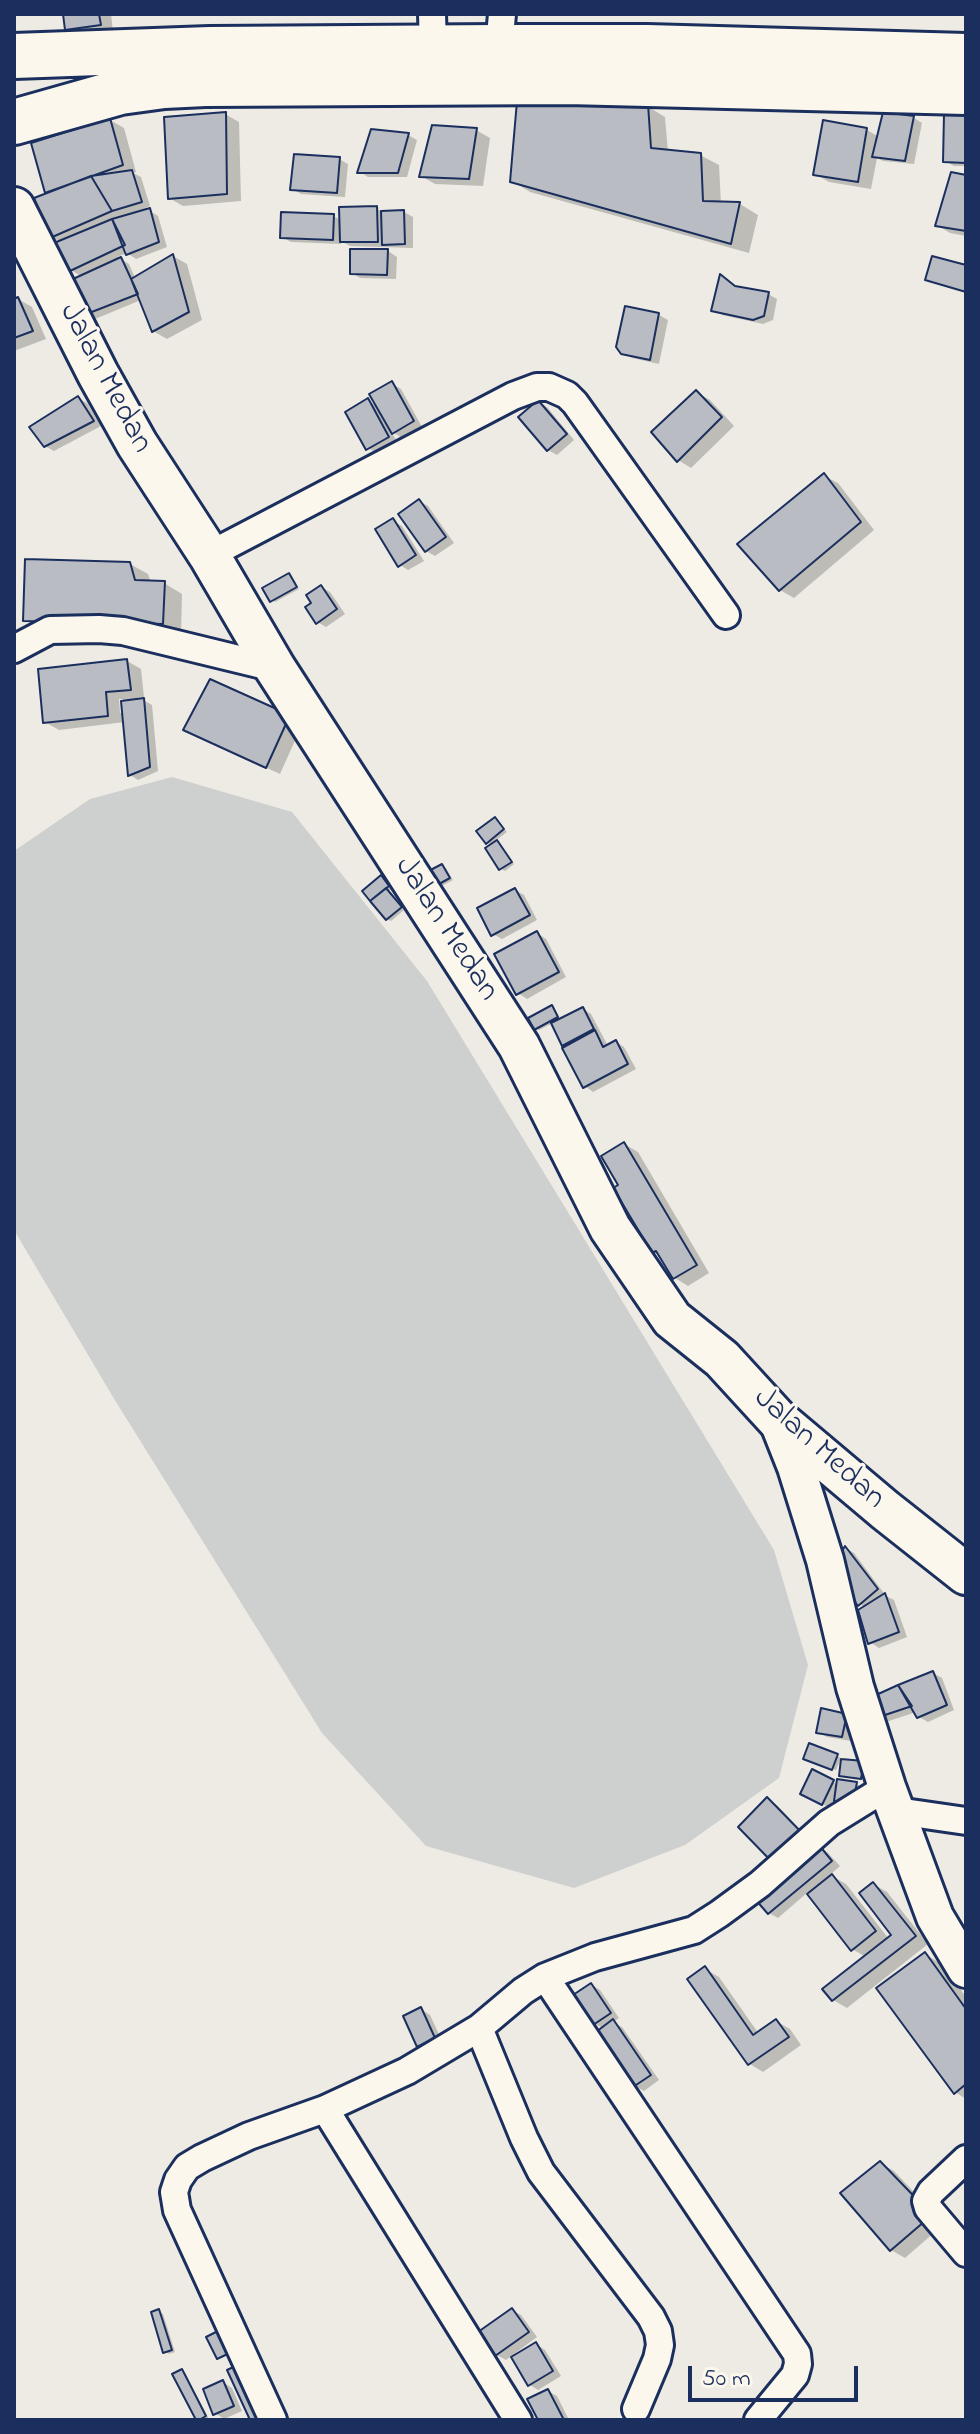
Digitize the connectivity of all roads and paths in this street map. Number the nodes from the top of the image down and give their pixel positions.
1 (432, 30) edge
2 (500, 30) edge
3 (14, 56) edge
4 (966, 56) edge
5 (966, 92) edge
6 (14, 122) edge
7 (14, 208) edge
8 (209, 555) junction
9 (726, 615) dead end
10 (14, 649) edge
11 (275, 668) junction
12 (777, 1419) junction
13 (966, 1574) edge
14 (892, 1799) junction
15 (966, 1821) edge
16 (966, 1969) edge
17 (545, 1977) junction
18 (479, 2028) junction
19 (325, 2109) junction
20 (966, 2159) edge
21 (966, 2253) edge
22 (636, 2409) dead end
23 (273, 2420) edge
24 (518, 2420) edge
25 (758, 2420) edge

1 - 2 highway
1 - 3 highway
2 - 4 highway
5 - 6 highway
7 - 8 main road, Jalan Medan
8 - 9 street
8 - 11 main road, Jalan Medan
10 - 11 street
11 - 12 main road, Jalan Medan
12 - 13 main road, Jalan Medan
12 - 14 street
14 - 15 street
14 - 16 street
14 - 17 street
17 - 18 street
17 - 25 street
18 - 19 street
18 - 22 street
19 - 23 street
19 - 24 street
20 - 21 street

